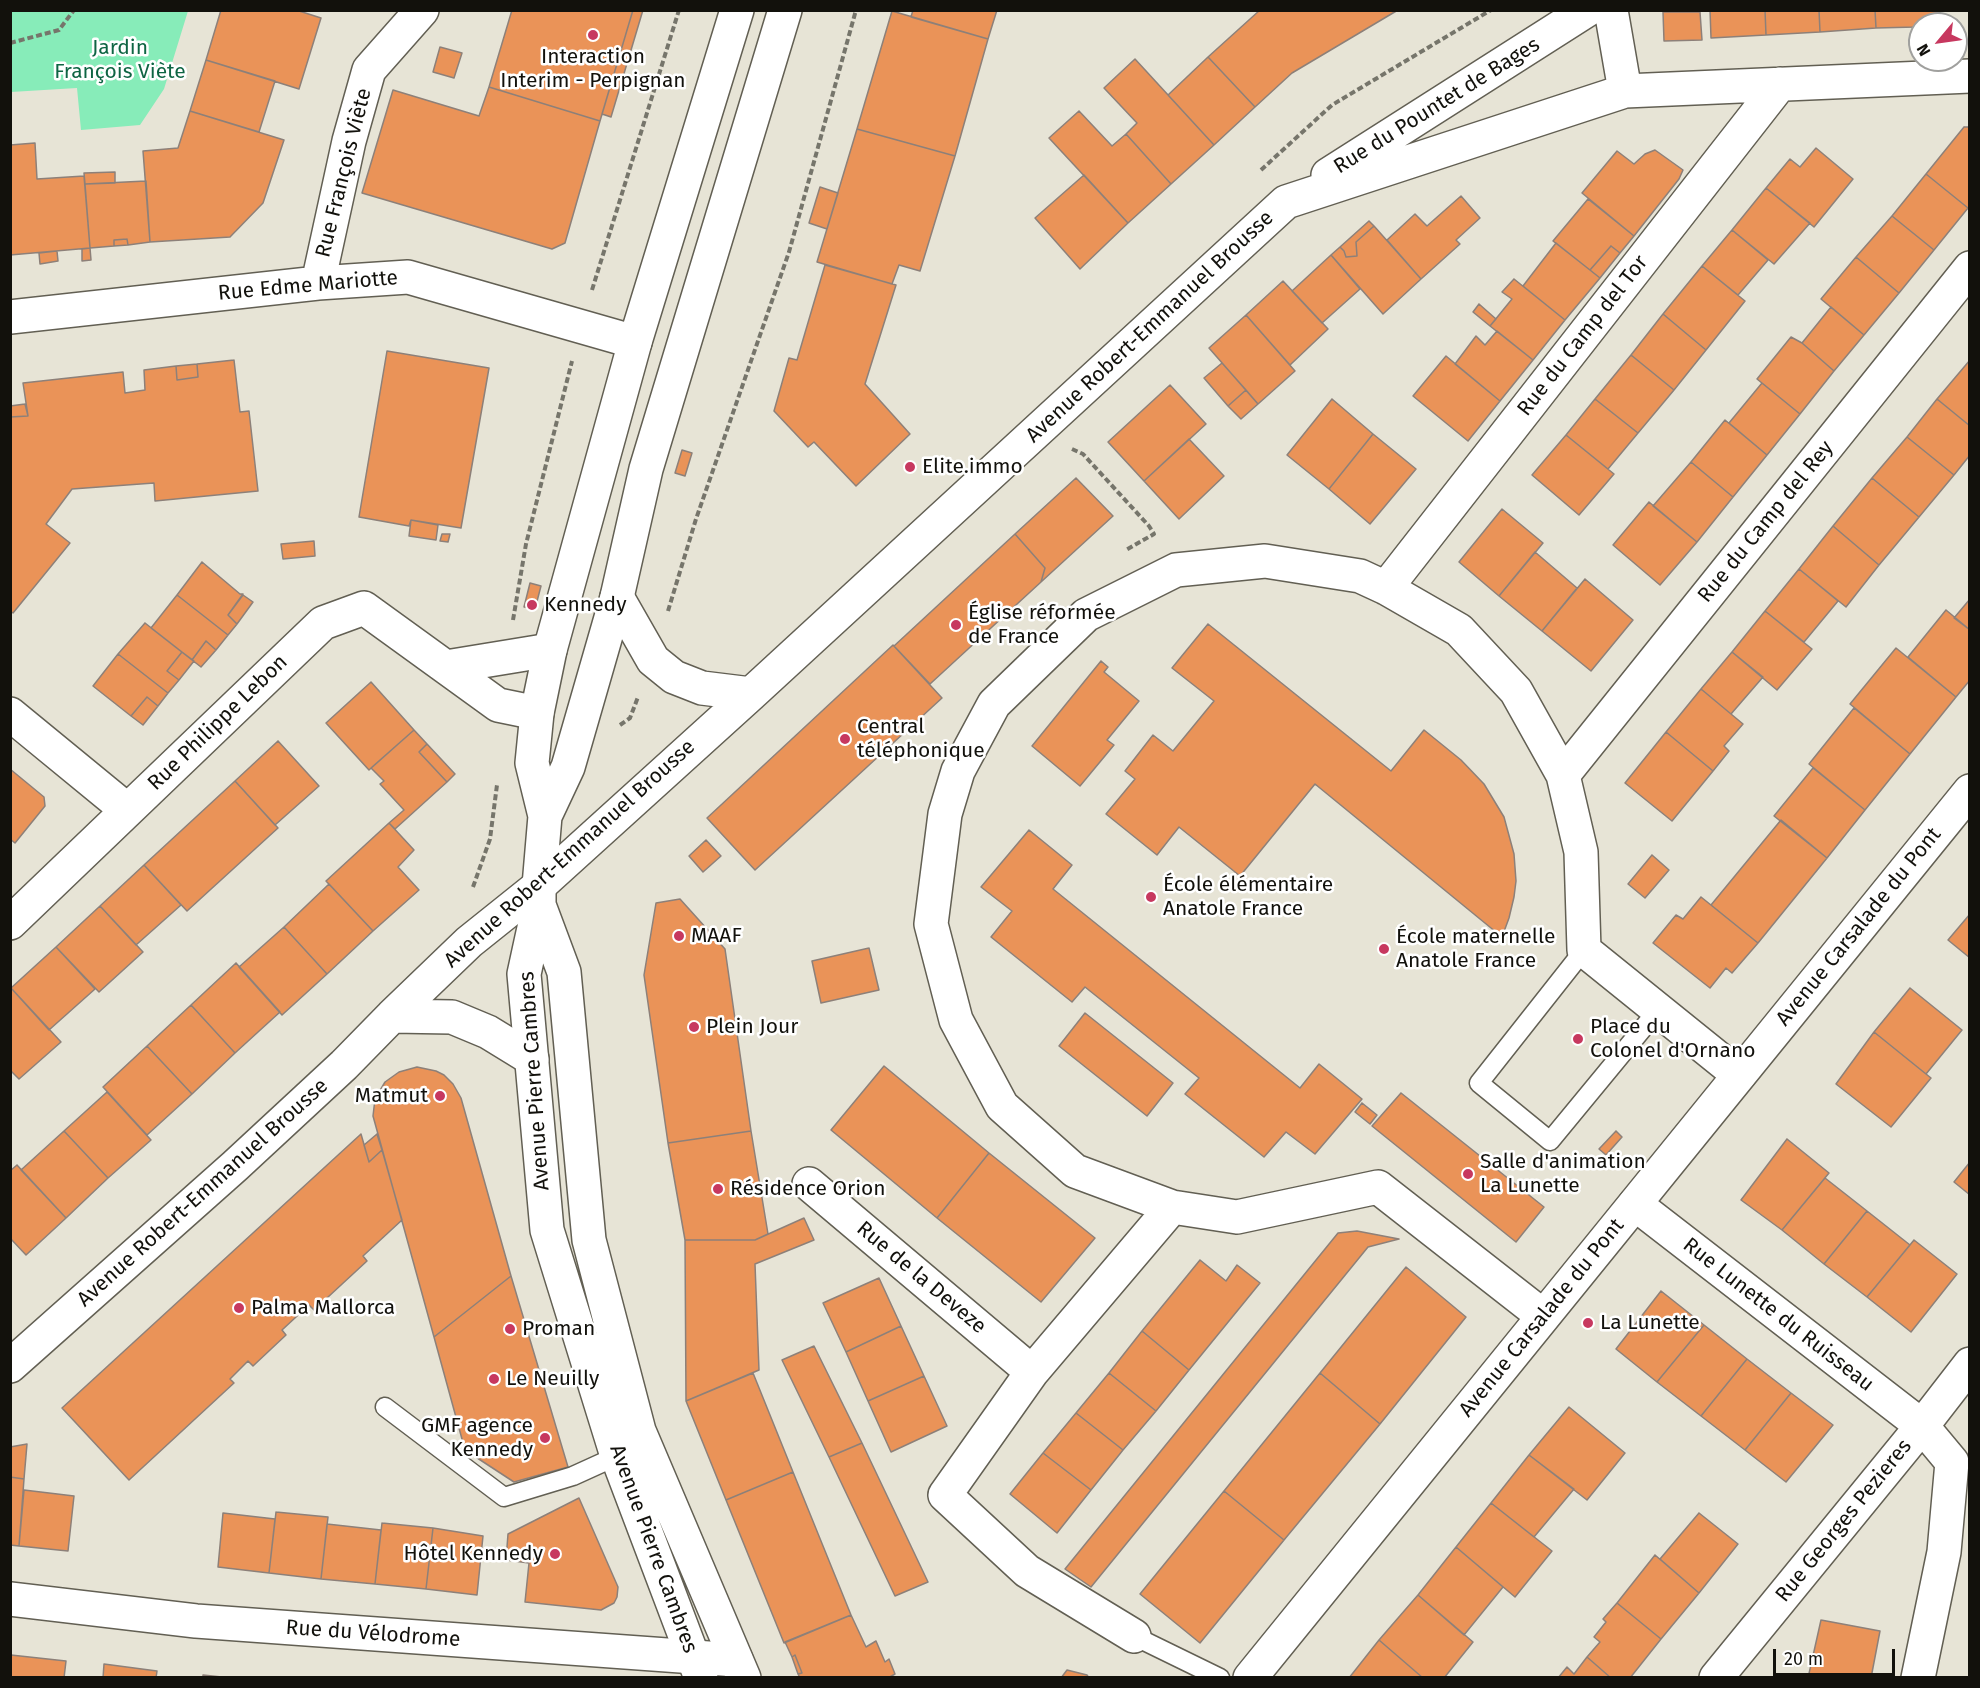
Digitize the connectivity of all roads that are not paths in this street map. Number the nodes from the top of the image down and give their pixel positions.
1 (422, 10) edge
2 (737, 10) edge
3 (785, 10) edge
4 (1587, 10) edge
5 (1611, 10) edge
6 (1970, 76) edge
7 (1780, 84) junction
8 (1625, 91) junction
9 (1286, 202) junction
10 (1970, 268) edge
11 (318, 283) junction
12 (10, 317) edge
13 (634, 342) junction
14 (1386, 588) junction
15 (617, 597) junction
16 (550, 650) junction
17 (446, 667) junction
18 (751, 694) junction
19 (537, 713) junction
20 (10, 714) edge
21 (1563, 775) junction
22 (1970, 791) edge
23 (127, 810) junction
24 (545, 816) junction
25 (539, 896) junction
26 (10, 923) edge
27 (1584, 950) junction
28 (1658, 1010) junction
29 (392, 1016) junction
30 (532, 1059) junction
31 (1739, 1075) junction
32 (809, 1184) dead end
33 (1635, 1204) junction
34 (1172, 1207) junction
35 (1543, 1316) junction
36 (1970, 1364) edge
37 (10, 1366) edge
38 (1032, 1372) junction
39 (385, 1407) dead end
40 (1922, 1426) junction
41 (617, 1456) junction
42 (10, 1599) edge
43 (1134, 1636) joint
44 (697, 1667) edge
45 (740, 1669) edge
46 (1220, 1677) edge
47 (1250, 1677) edge
48 (1716, 1677) edge
49 (1918, 1677) edge

1 - 11 street, Rue François Viète
2 - 13 street
3 - 15 street
4 - 9 street, Rue du Pountet de Bages
5 - 8 street
6 - 7 street, Avenue Robert-Emmanuel Brousse
7 - 8 street, Avenue Robert-Emmanuel Brousse
7 - 14 street, Rue du Camp del Tor
8 - 9 street, Avenue Robert-Emmanuel Brousse
9 - 18 street, Avenue Robert-Emmanuel Brousse
10 - 21 street, Rue du Camp del Rey
11 - 12 street, Rue Edme Mariotte
11 - 13 street, Rue Edme Mariotte
13 - 16 street
14 - 21 street
14 - 34 street
15 - 18 street
15 - 24 street
16 - 17 street
16 - 19 street
17 - 19 street, Rue Philippe Lebon
17 - 23 street, Rue Philippe Lebon
18 - 25 street, Avenue Robert-Emmanuel Brousse
19 - 24 street
20 - 23 street
21 - 27 street
22 - 31 street, Avenue Carsalade du Pont
23 - 26 street, Rue Philippe Lebon
24 - 25 street
25 - 29 street, Avenue Robert-Emmanuel Brousse
25 - 30 street, Avenue Pierre Cambres
25 - 45 street, Avenue Pierre Cambres
27 - 28 street
27 - 28 lane
28 - 31 street
29 - 30 street
29 - 37 street, Avenue Robert-Emmanuel Brousse
30 - 41 street, Avenue Pierre Cambres
31 - 33 street, Avenue Carsalade du Pont
32 - 38 street, Rue de la Deveze
33 - 35 street, Avenue Carsalade du Pont
33 - 40 street, Rue Lunette du Ruisseau
34 - 35 street
34 - 38 street
35 - 47 street, Avenue Carsalade du Pont
36 - 40 street, Rue Georges Pezieres
38 - 43 street
39 - 41 lane
40 - 48 street, Rue Georges Pezieres
40 - 49 street, Rue Lunette du Ruisseau
41 - 44 street, Avenue Pierre Cambres
42 - 44 street, Rue du Vélodrome
43 - 46 lane
44 - 45 street, Rue du Vélodrome

